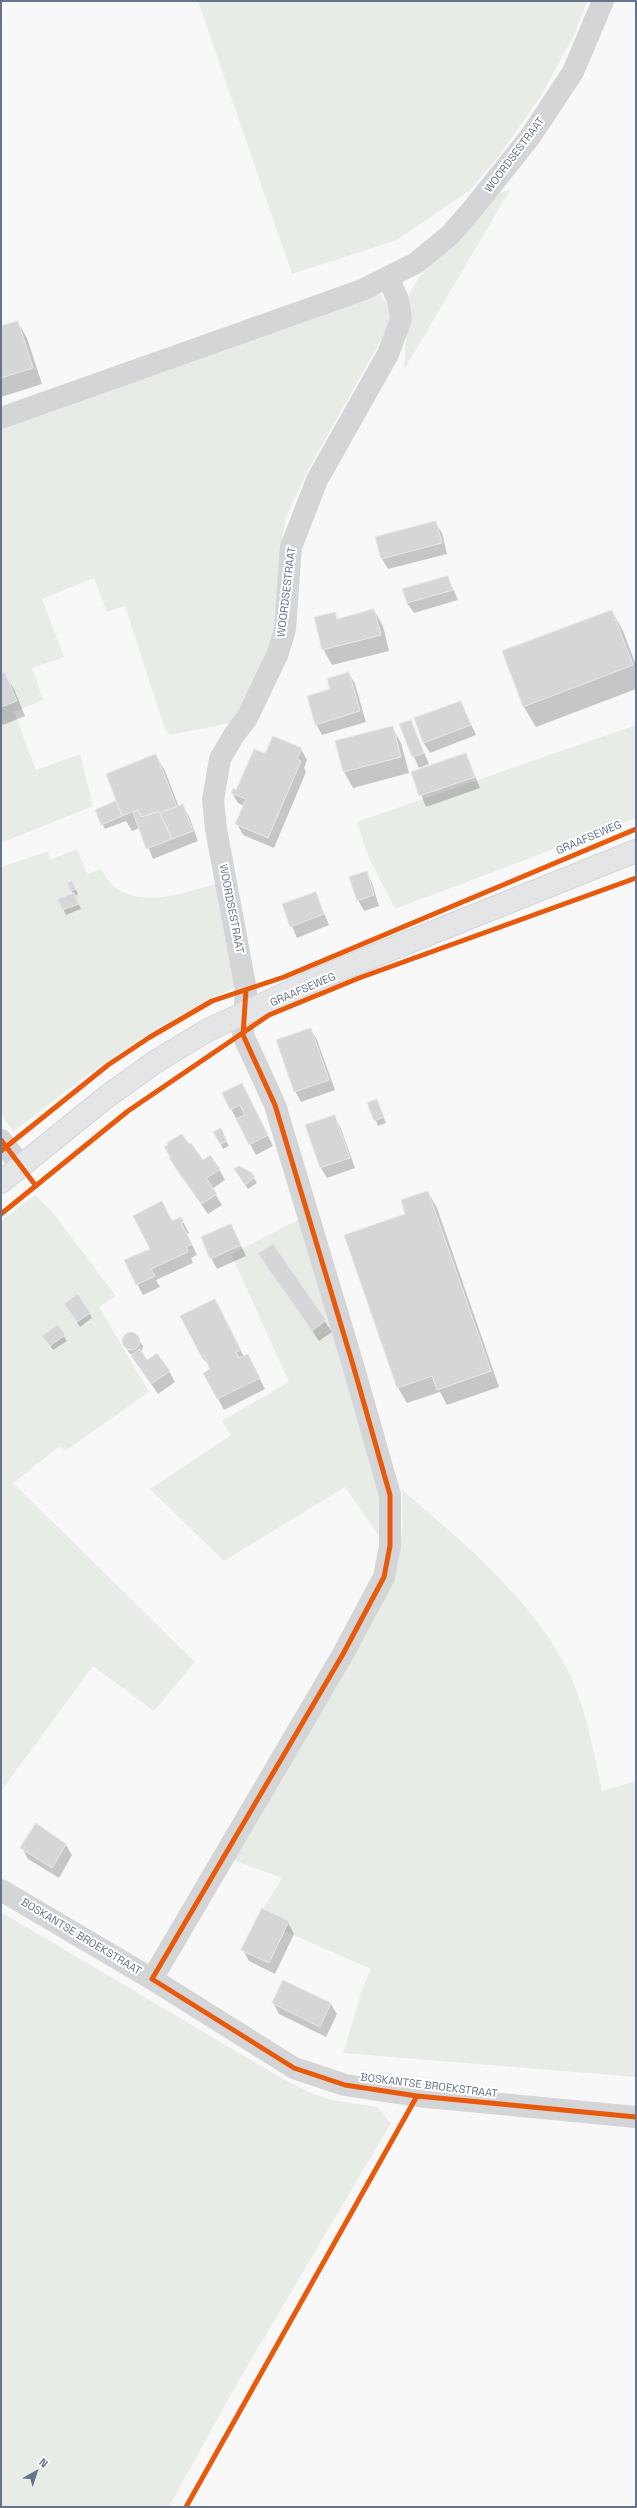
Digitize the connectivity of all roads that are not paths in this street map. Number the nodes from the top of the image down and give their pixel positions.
1 (603, 1) edge
2 (388, 277) junction
3 (1, 418) edge
4 (636, 851) edge
5 (246, 1011) junction
6 (1, 1140) edge
7 (21, 1166) junction
8 (1, 1182) edge
9 (1, 1890) edge
10 (152, 1979) junction
11 (636, 2117) edge

1 - 2 street, WOORDSESTRAAT
2 - 3 street, WOORDSESTRAAT
2 - 5 street, WOORDSESTRAAT
4 - 5 main road, GRAAFSEWEG
5 - 7 main road, GRAAFSEWEG
5 - 10 street, WOORDSESTRAAT
6 - 7 street
7 - 8 main road, GRAAFSEWEG
9 - 10 street, BOSKANTSE BROEKSTRAAT
10 - 11 street, BOSKANTSE BROEKSTRAAT

